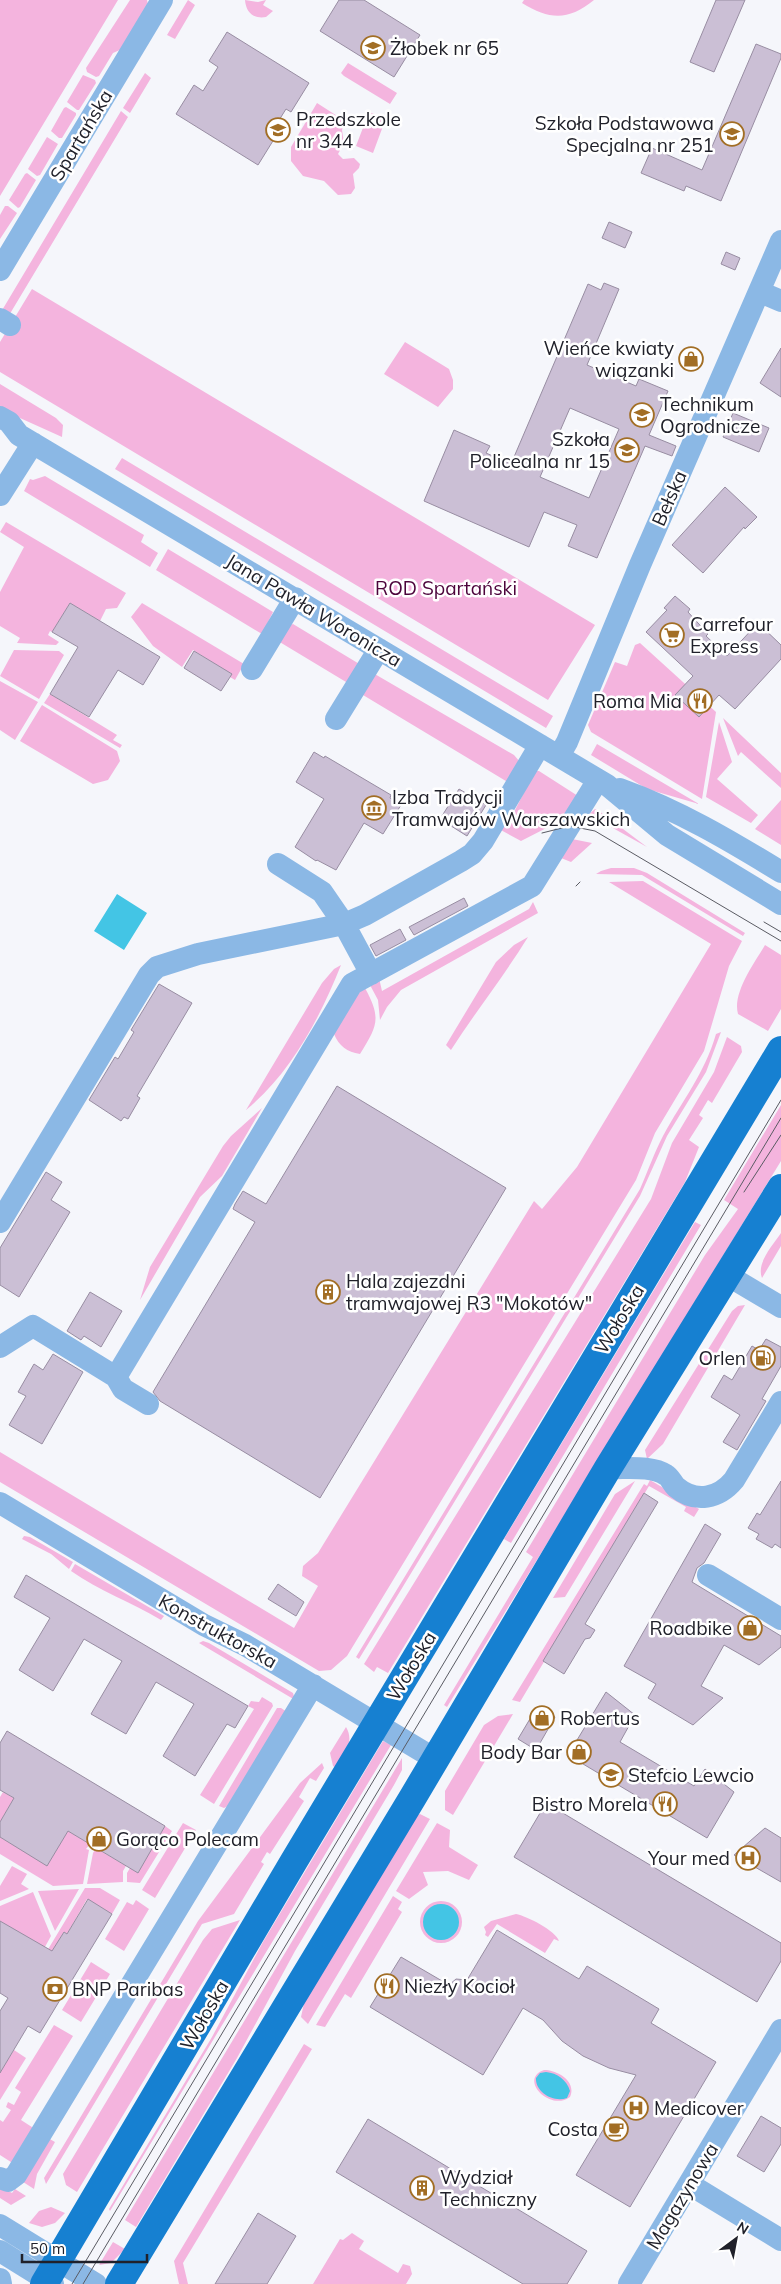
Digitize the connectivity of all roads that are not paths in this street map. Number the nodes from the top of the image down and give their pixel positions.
1 (162, 0) edge
2 (781, 241) edge
3 (0, 270) edge
4 (760, 292) junction
5 (781, 301) edge
6 (0, 416) edge
7 (18, 438) edge
8 (0, 495) edge
9 (295, 598) junction
10 (379, 649) junction
11 (252, 669) dead end
12 (336, 719) dead end
13 (550, 751) junction
14 (603, 782) junction
15 (278, 864) dead end
16 (781, 872) edge
17 (781, 904) edge
18 (344, 924) junction
19 (371, 974) junction
20 (781, 1050) edge
21 (781, 1188) edge
22 (0, 1222) edge
23 (727, 1275) junction
24 (781, 1308) edge
25 (0, 1347) edge
26 (116, 1376) junction
27 (781, 1402) edge
28 (148, 1404) dead end
29 (608, 1468) junction
30 (0, 1503) edge
31 (708, 1575) dead end
32 (781, 1619) edge
33 (313, 1685) junction
34 (376, 1724) junction
35 (435, 1760) junction
36 (781, 2030) edge
37 (0, 2178) edge
38 (689, 2184) junction
39 (0, 2225) edge
40 (781, 2240) edge
41 (0, 2252) edge
42 (50, 2277) edge
43 (0, 2279) edge
44 (1, 2284) edge
45 (96, 2284) edge
46 (119, 2284) edge
47 (629, 2284) edge

1 - 3 street, Spartańska
2 - 4 street, Bełska
4 - 5 street
4 - 13 street, Bełska
6 - 7 street, Jana Pawła Woronicza
7 - 8 street
7 - 9 street, Jana Pawła Woronicza
9 - 10 street, Jana Pawła Woronicza
9 - 11 street
10 - 12 street
10 - 13 street, Jana Pawła Woronicza
13 - 14 street, Jana Pawła Woronicza
13 - 18 street, Bełska
14 - 16 street, Jana Pawła Woronicza
14 - 17 street, Jana Pawła Woronicza
14 - 19 street
15 - 18 street
18 - 19 street
18 - 22 street, Bełska
19 - 26 street
20 - 34 main road, Wołoska
21 - 23 main road
23 - 24 street
23 - 29 main road
25 - 26 street
26 - 28 street
27 - 29 street
29 - 35 main road
30 - 33 street, Konstruktorska
31 - 32 street
33 - 34 street, Konstruktorska
33 - 37 street
34 - 35 street, Konstruktorska
34 - 42 main road, Wołoska
35 - 46 main road
36 - 38 street, Magazynowa
38 - 40 street
38 - 47 street, Magazynowa
39 - 42 street
41 - 42 street
42 - 45 street
43 - 44 street

